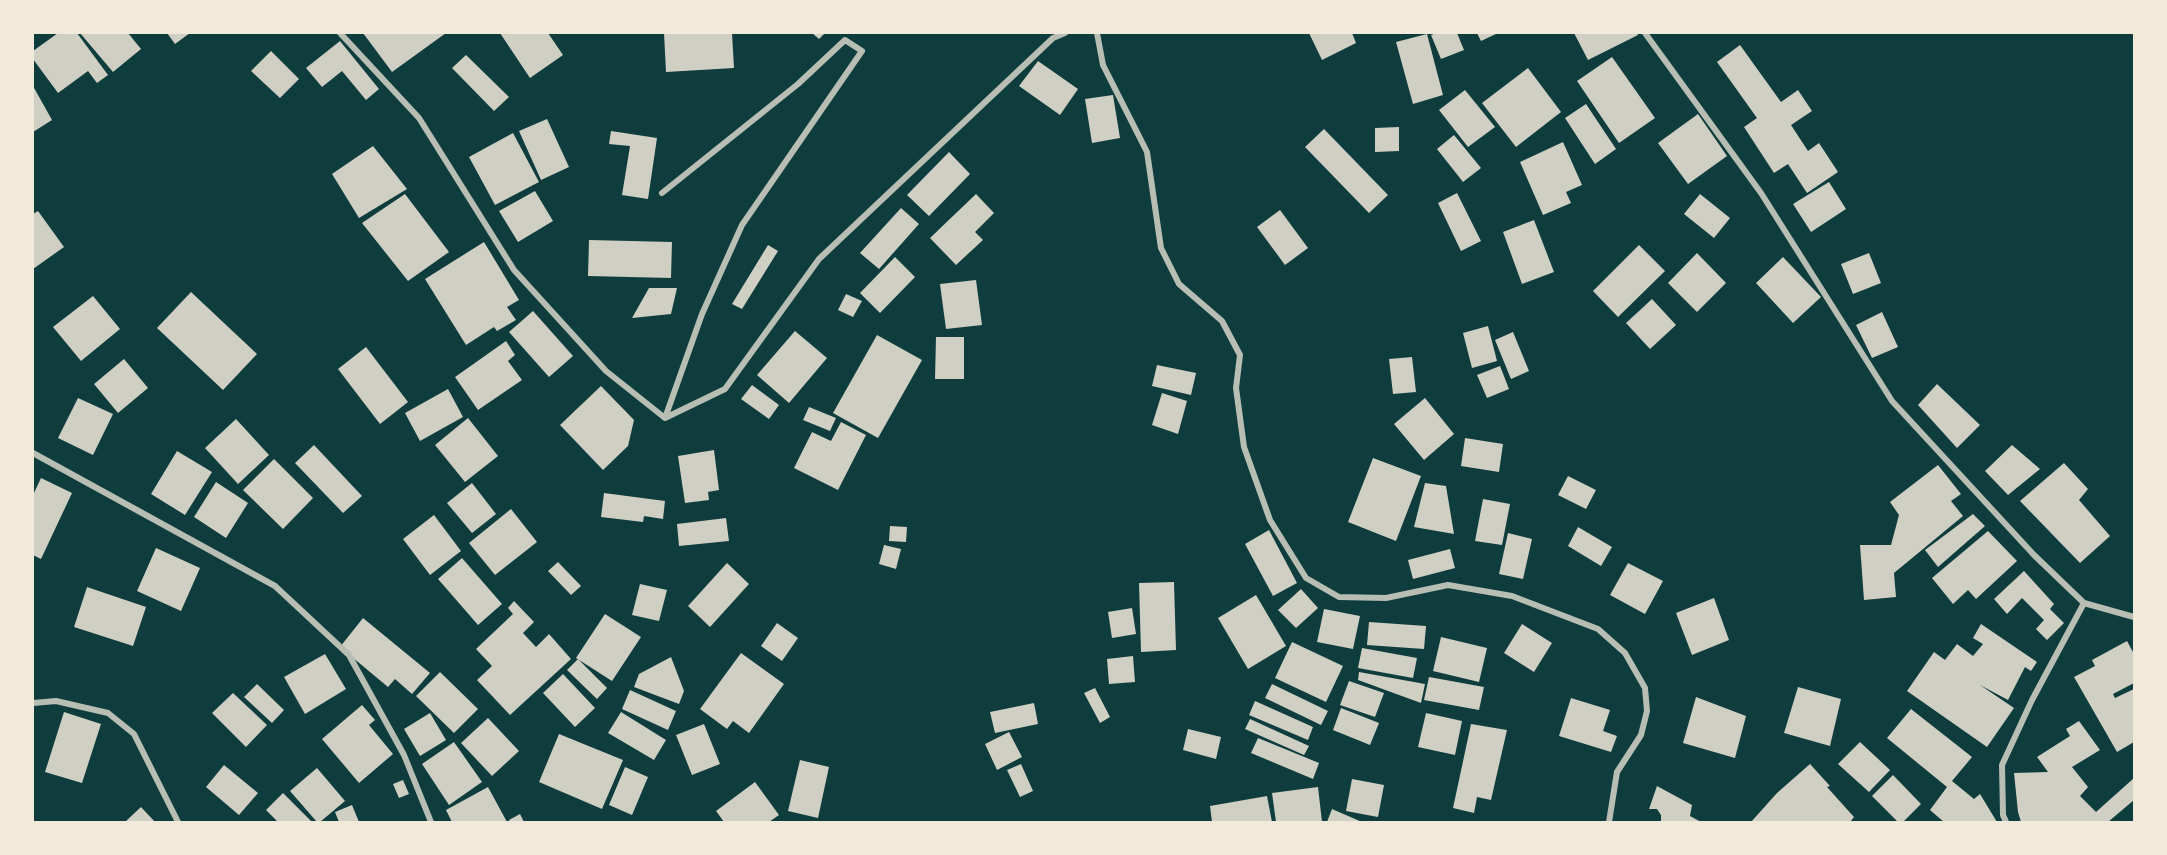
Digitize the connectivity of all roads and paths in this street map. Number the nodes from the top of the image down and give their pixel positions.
1 (340, 33) edge
2 (1065, 33) edge
3 (1097, 33) edge
4 (1645, 33) edge
5 (662, 192) dead end
6 (665, 418) junction
7 (33, 453) edge
8 (2084, 603) junction
9 (2134, 618) edge
10 (33, 704) edge
11 (178, 822) edge
12 (431, 822) edge
13 (1609, 822) edge
14 (2006, 822) edge

1 - 6 street
2 - 6 street
3 - 13 street
4 - 8 street
5 - 6 street
7 - 12 street
8 - 9 street
8 - 14 street
10 - 11 street

